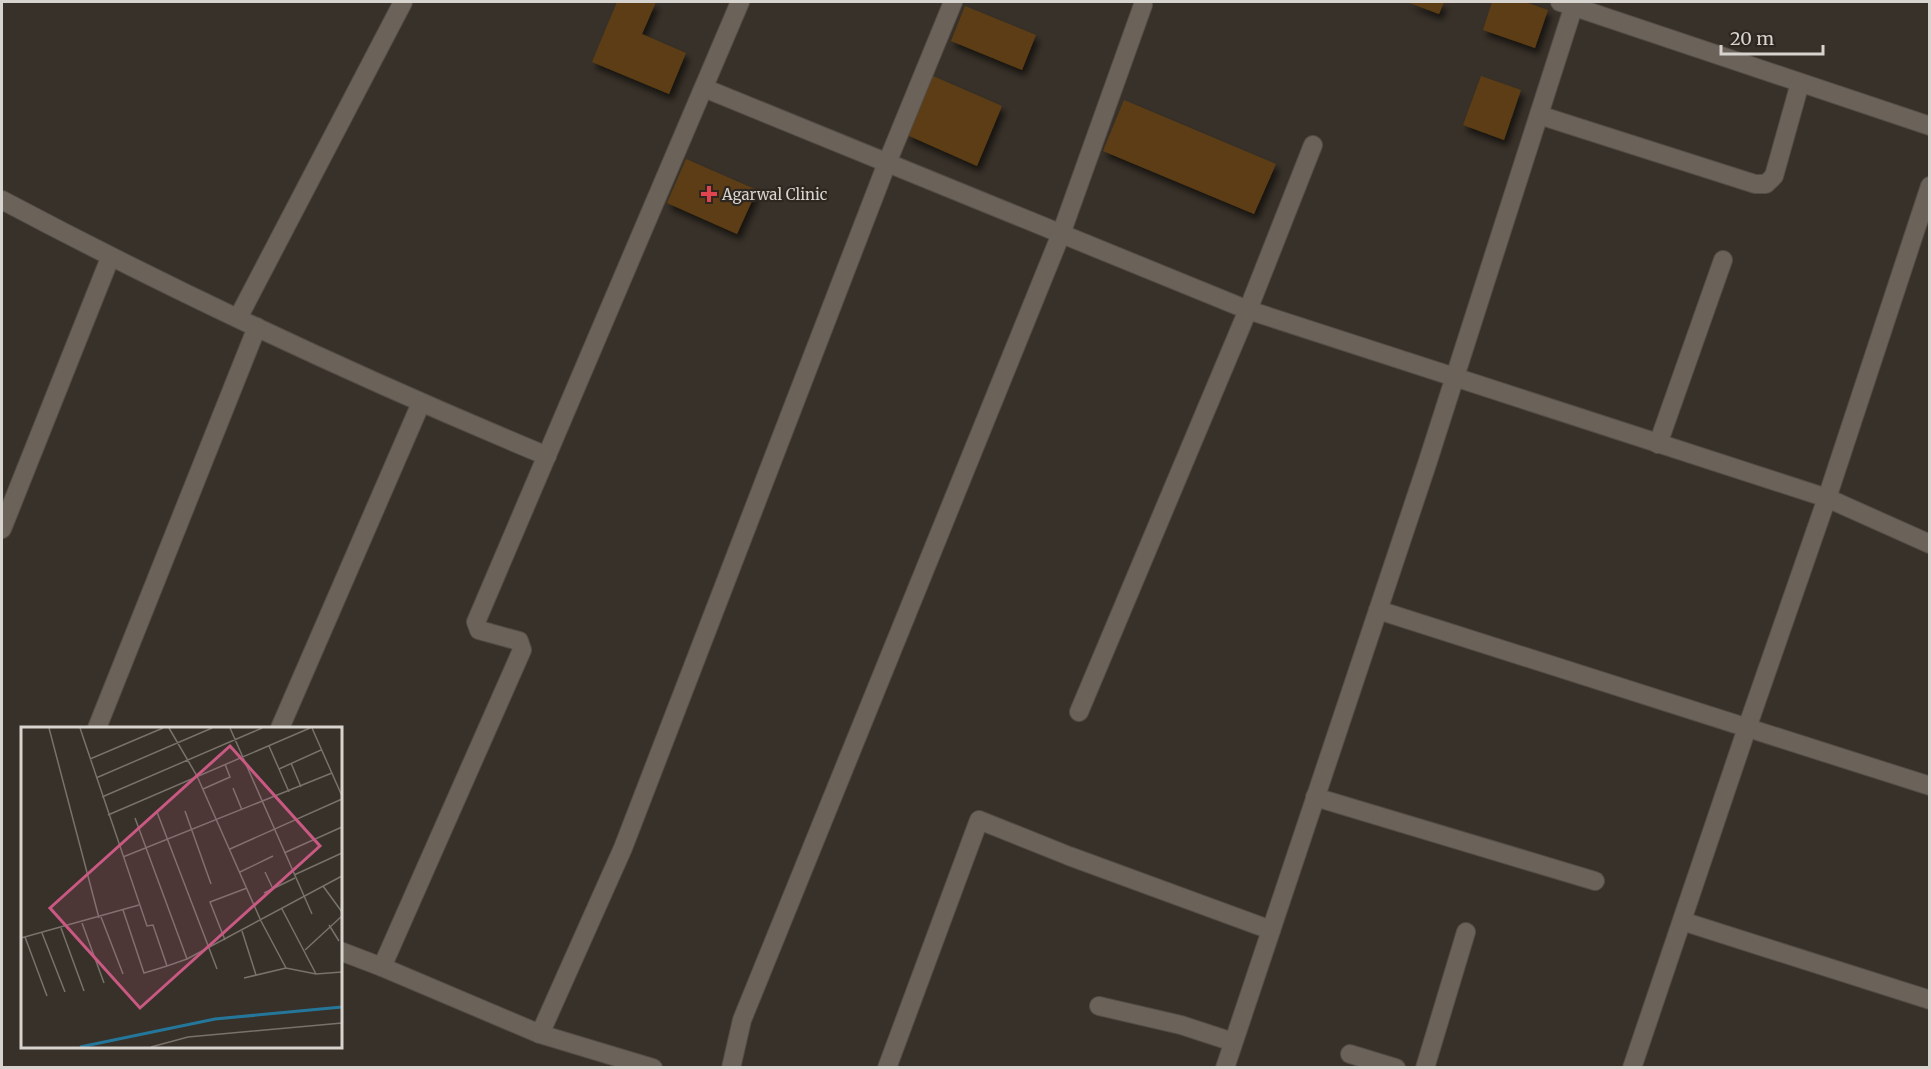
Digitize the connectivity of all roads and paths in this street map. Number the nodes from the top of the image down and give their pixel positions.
1 (403, 2) edge
2 (740, 2) edge
3 (953, 2) edge
4 (1570, 3) edge
5 (1143, 5) dead end
6 (1800, 82) junction
7 (704, 88) junction
8 (1539, 115) junction
9 (1929, 126) edge
10 (1313, 145) dead end
11 (887, 163) junction
12 (1929, 186) edge
13 (2, 200) edge
14 (1061, 234) junction
15 (110, 258) junction
16 (1723, 260) dead end
17 (1248, 310) junction
18 (238, 318) junction
19 (257, 327) junction
20 (1453, 377) junction
21 (421, 404) junction
22 (1658, 444) junction
23 (547, 456) junction
24 (1827, 498) junction
25 (2, 529) edge
26 (1929, 544) edge
27 (1378, 610) junction
28 (1079, 712) dead end
29 (98, 727) edge
30 (281, 727) edge
31 (1747, 728) junction
32 (1929, 786) edge
33 (1315, 797) junction
34 (1595, 881) dead end
35 (1682, 921) junction
36 (1271, 930) junction
37 (1466, 932) dead end
38 (342, 952) edge
39 (382, 967) junction
40 (1929, 1000) edge
41 (1099, 1006) dead end
42 (540, 1034) junction
43 (1233, 1042) junction
44 (1350, 1054) dead end
45 (652, 1068) edge
46 (731, 1068) edge
47 (887, 1068) edge
48 (1225, 1068) edge
49 (1396, 1068) edge
50 (1425, 1068) edge
51 (1632, 1068) edge

1 - 18 street
2 - 7 street
3 - 11 street
4 - 6 street
4 - 8 street
5 - 14 street
6 - 8 street
6 - 9 street
7 - 11 street
7 - 23 street
8 - 20 street
10 - 17 street
11 - 14 street
11 - 42 street
12 - 24 street
13 - 15 street
14 - 17 street
14 - 46 street
15 - 18 street
15 - 25 street
16 - 22 street
17 - 20 street
17 - 28 street
18 - 19 street
19 - 21 street
19 - 29 street
20 - 22 street
20 - 27 street
21 - 23 street
21 - 30 street
22 - 24 street
23 - 39 street
24 - 26 street
24 - 31 street
27 - 31 street
27 - 33 street
31 - 32 street
31 - 35 street
33 - 34 street
33 - 36 street
35 - 40 street
35 - 51 street
36 - 43 street
36 - 47 street
37 - 50 street
38 - 39 street
39 - 42 street
41 - 43 street
42 - 45 street
43 - 48 street
44 - 49 street

